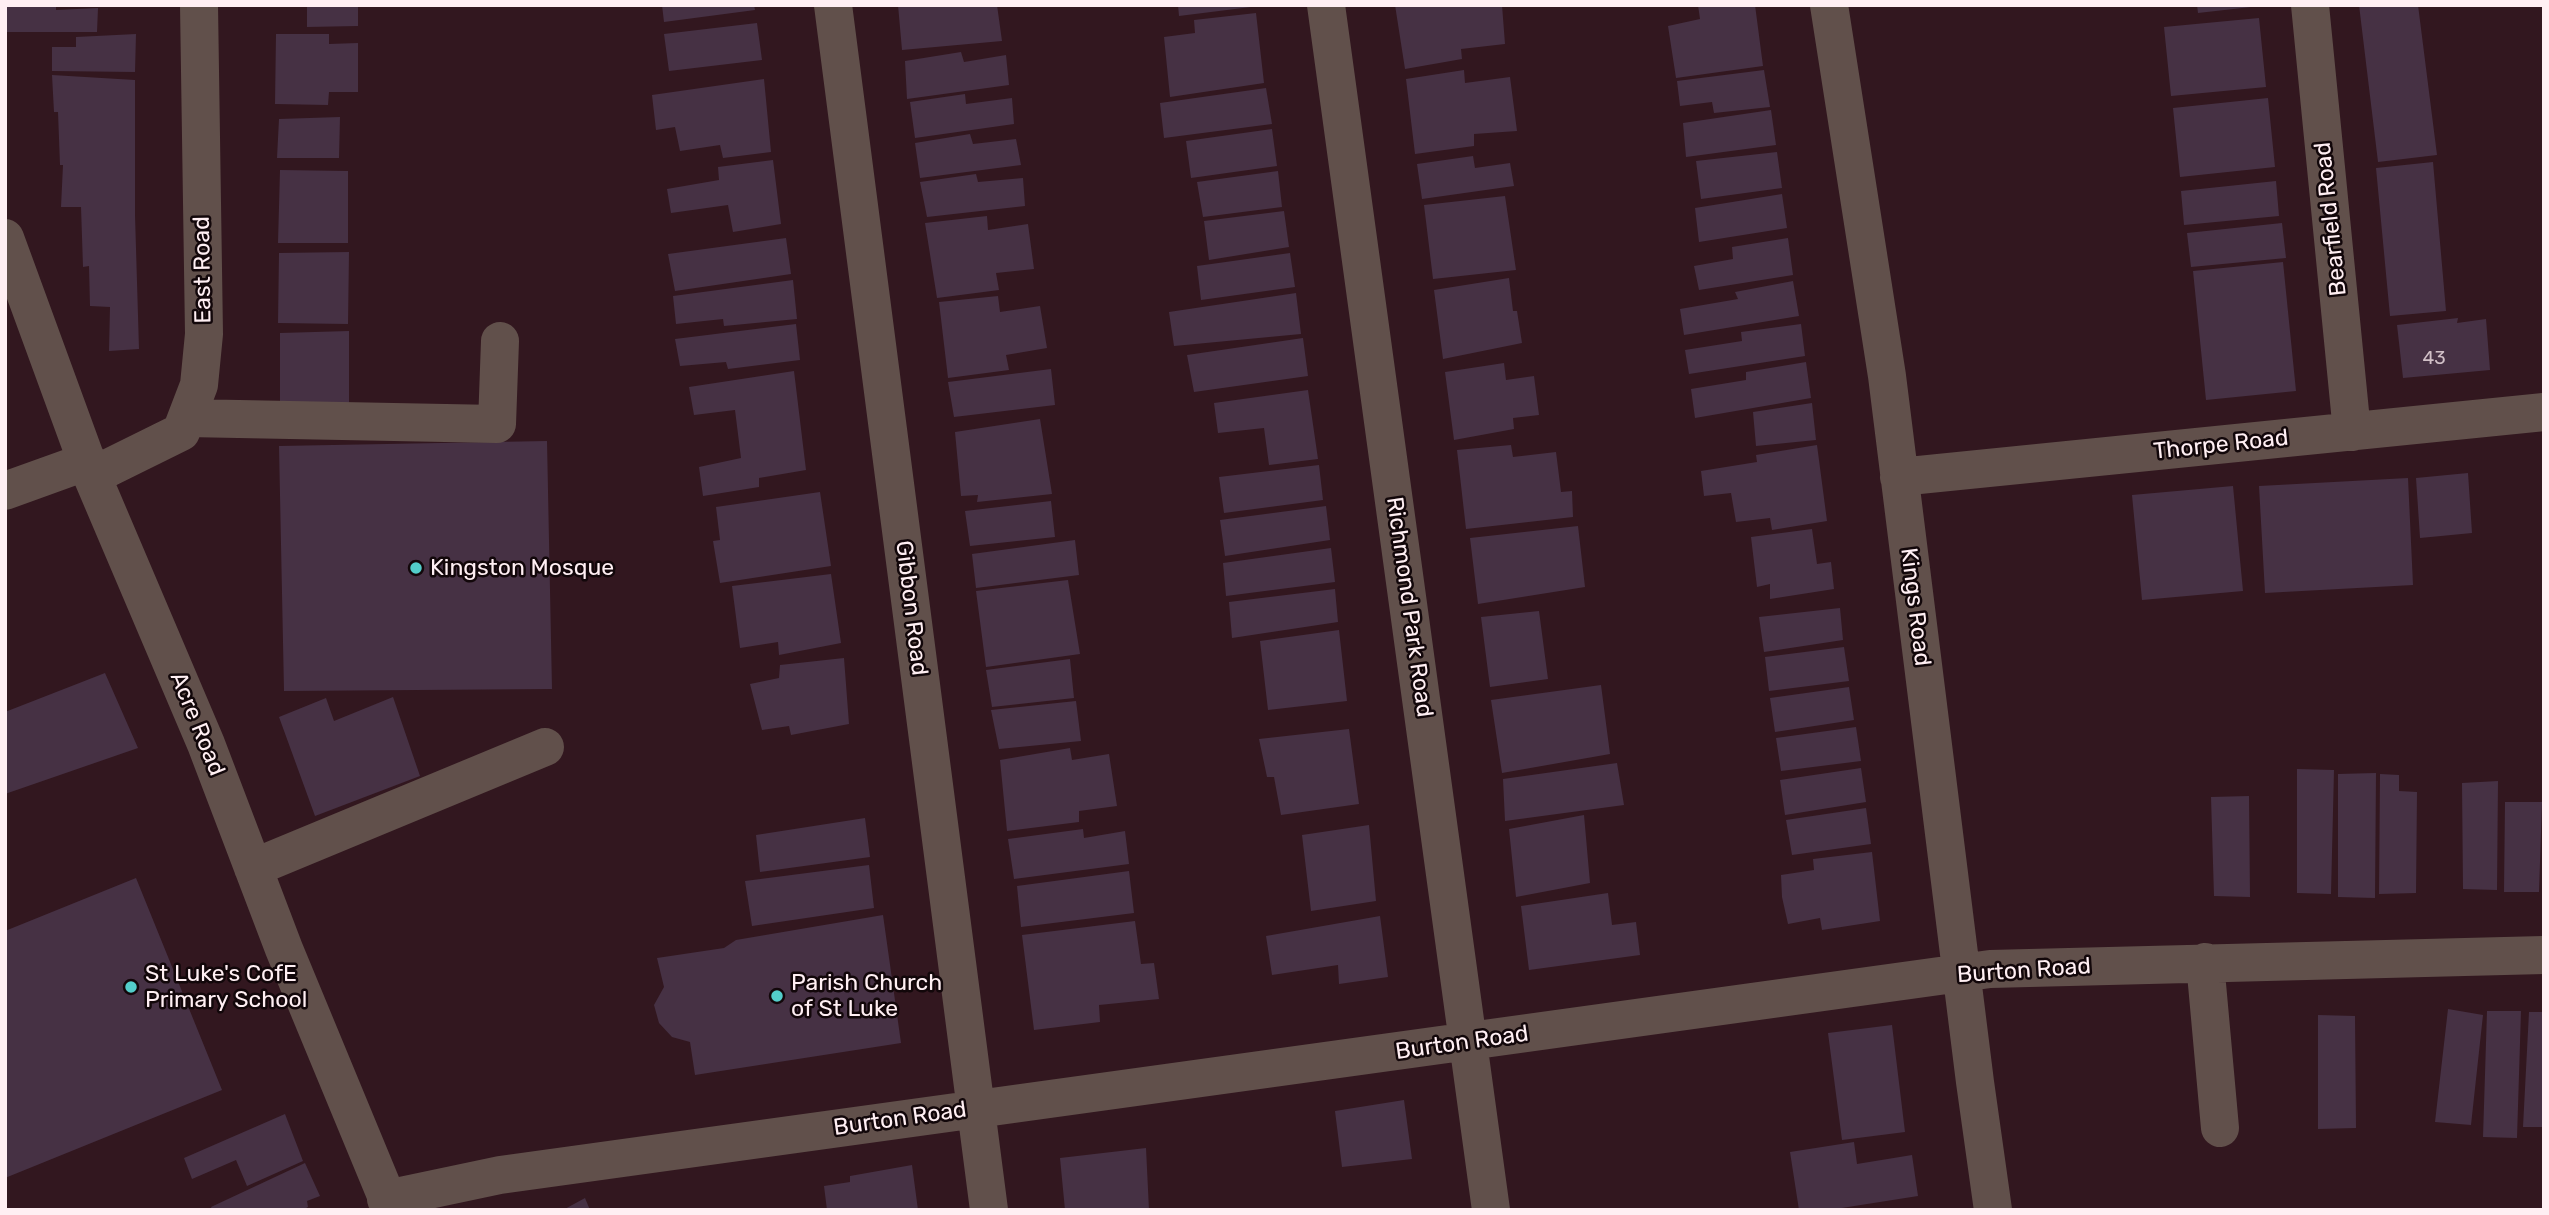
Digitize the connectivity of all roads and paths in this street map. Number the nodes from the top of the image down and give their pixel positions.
1 (199, 5) edge
2 (833, 5) edge
3 (1326, 5) edge
4 (1829, 5) edge
5 (2310, 5) edge
6 (5, 237) edge
7 (500, 341) dead end
8 (2544, 412) edge
9 (187, 418) junction
10 (2352, 432) junction
11 (90, 469) junction
12 (1899, 477) junction
13 (5, 491) edge
14 (545, 747) dead end
15 (253, 868) junction
16 (2544, 955) edge
17 (2204, 962) junction
18 (1963, 974) junction
19 (1469, 1042) junction
20 (976, 1108) junction
21 (2220, 1128) dead end
22 (389, 1204) edge
23 (989, 1210) edge
24 (1491, 1210) edge
25 (1993, 1210) edge

1 - 9 street, East Road
2 - 20 street, Gibbon Road
3 - 19 street, Richmond Park Road
4 - 12 street, Kings Road
5 - 10 street, Bearfield Road
6 - 11 street, Acre Road
7 - 9 street
8 - 10 street, Thorpe Road
9 - 11 street, East Road
10 - 12 street, Thorpe Road
11 - 13 street, East Road
11 - 15 street, Acre Road
12 - 18 street, Kings Road
14 - 15 street
15 - 22 street, Acre Road
16 - 17 street, Burton Road
17 - 18 street, Burton Road
17 - 21 street
18 - 19 street, Burton Road
18 - 25 street, Kings Road
19 - 20 street, Burton Road
19 - 24 street, Richmond Park Road
20 - 22 street, Burton Road
20 - 23 street, Gibbon Road

